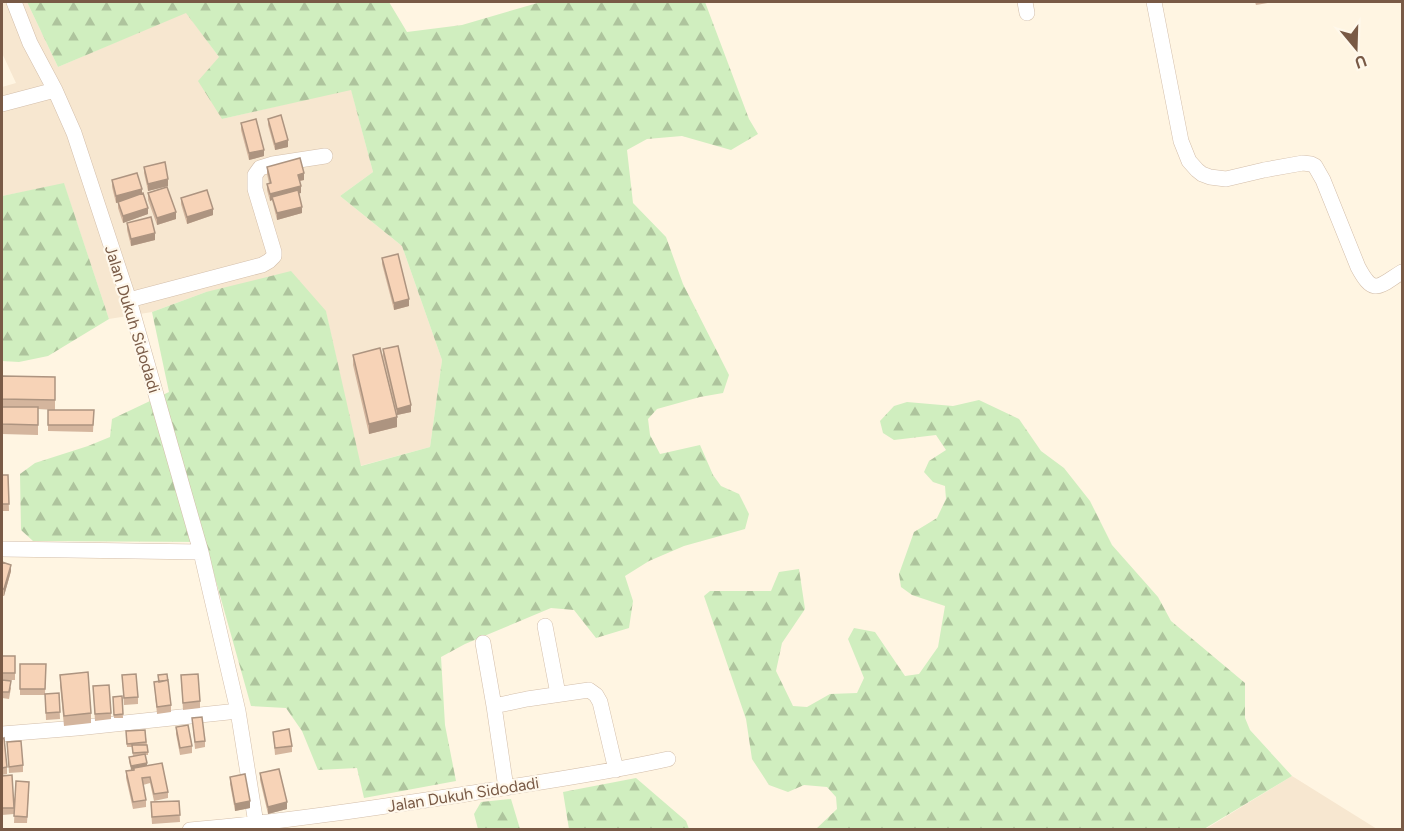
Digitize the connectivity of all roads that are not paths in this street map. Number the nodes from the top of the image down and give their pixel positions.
1 (14, 2) edge
2 (1154, 2) edge
3 (55, 90) junction
4 (2, 104) edge
5 (325, 156) dead end
6 (1402, 272) edge
7 (129, 300) junction
8 (2, 549) edge
9 (201, 552) junction
10 (545, 626) dead end
11 (483, 643) dead end
12 (558, 694) junction
13 (494, 706) junction
14 (238, 711) junction
15 (2, 734) edge
16 (668, 759) dead end
17 (616, 770) junction
18 (506, 788) junction
19 (257, 827) edge
20 (190, 830) edge

1 - 3 street, Jalan Dukuh Sidodadi
2 - 6 street
3 - 4 street
3 - 7 street, Jalan Dukuh Sidodadi
5 - 7 street
7 - 9 street, Jalan Dukuh Sidodadi
8 - 9 street
9 - 14 street, Jalan Dukuh Sidodadi
10 - 12 street
11 - 13 street
12 - 13 street
12 - 17 street
13 - 18 street
14 - 15 street
14 - 19 street, Jalan Dukuh Sidodadi
16 - 17 street, Jalan Dukuh Sidodadi
17 - 18 street, Jalan Dukuh Sidodadi
18 - 19 street, Jalan Dukuh Sidodadi
19 - 20 street, Jalan Dukuh Sidodadi

